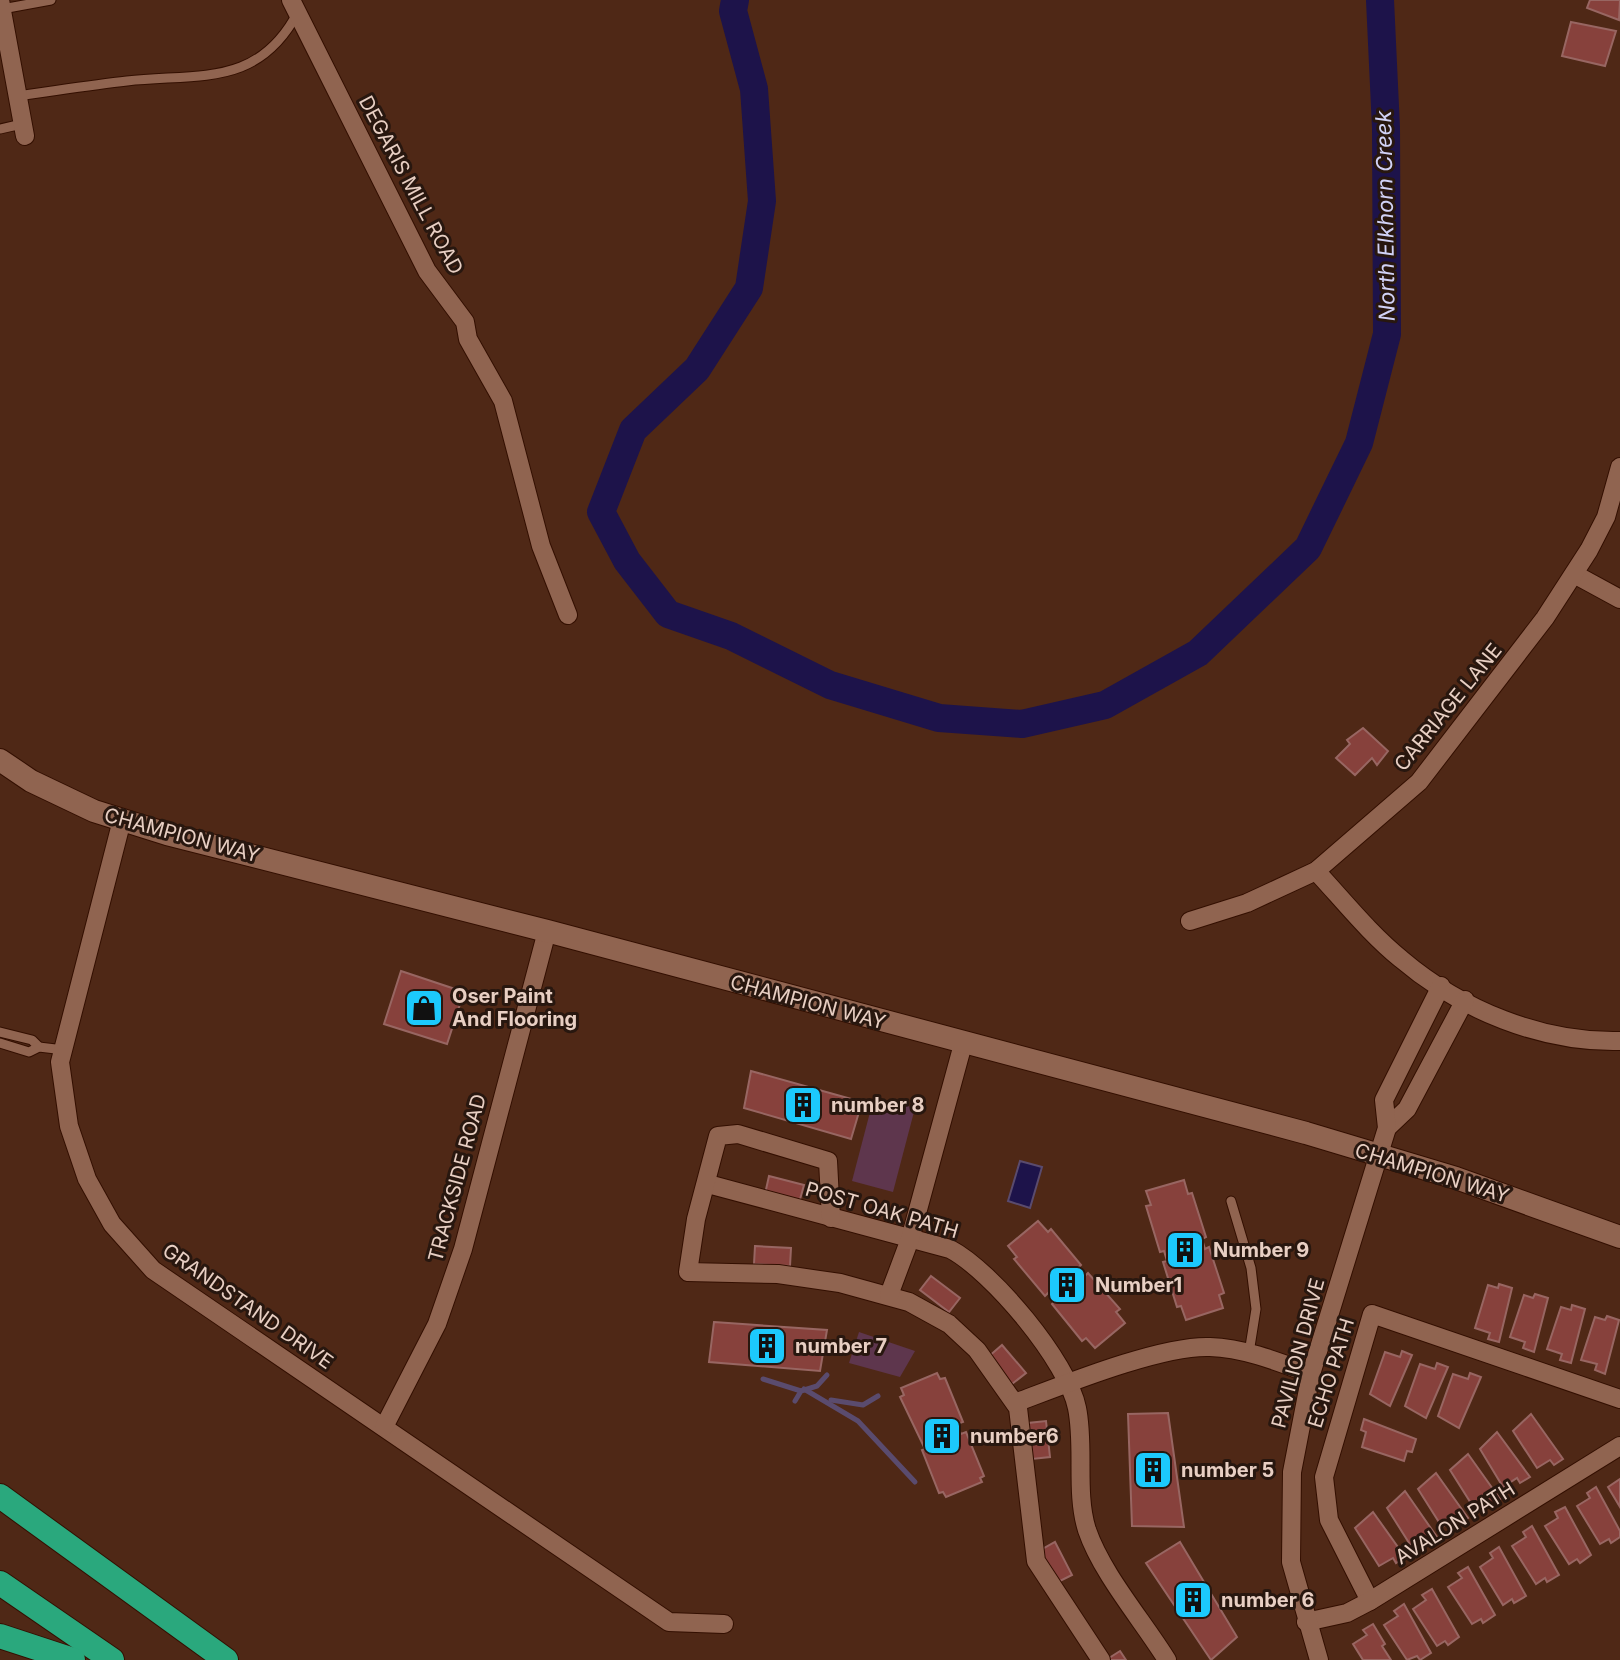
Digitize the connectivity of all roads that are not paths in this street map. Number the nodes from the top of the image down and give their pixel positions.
1 (51, 0) edge
2 (1, 4) edge
3 (295, 6) edge
4 (17, 96) junction
5 (0, 129) edge
6 (24, 130) joint
7 (1620, 467) edge
8 (1574, 574) junction
9 (1620, 599) edge
10 (568, 615) dead end
11 (0, 760) edge
12 (122, 820) junction
13 (1316, 871) junction
14 (1190, 921) dead end
15 (547, 931) junction
16 (1441, 986) junction
17 (1465, 1000) junction
18 (0, 1032) edge
19 (1620, 1041) edge
20 (0, 1043) edge
21 (963, 1044) junction
22 (39, 1047) junction
23 (64, 1050) junction
24 (1387, 1128) junction
25 (1378, 1155) junction
26 (708, 1184) junction
27 (1231, 1201) dead end
28 (831, 1218) junction
29 (1620, 1237) edge
30 (910, 1239) junction
31 (889, 1295) junction
32 (1249, 1353) junction
33 (1311, 1374) junction
34 (1067, 1384) junction
35 (1620, 1399) edge
36 (1015, 1403) junction
37 (384, 1427) junction
38 (1620, 1446) edge
39 (0, 1496) edge
40 (0, 1509) edge
41 (0, 1583) edge
42 (1370, 1601) junction
43 (1306, 1622) junction
44 (724, 1624) dead end
45 (0, 1636) edge
46 (73, 1660) edge
47 (112, 1660) edge
48 (223, 1660) edge
49 (1101, 1660) edge
50 (1167, 1660) edge
51 (1319, 1660) edge

1 - 2 lane
2 - 4 street
3 - 4 lane
3 - 10 street, DEGARIS MILL ROAD
4 - 6 street
5 - 6 lane
7 - 8 street, CARRIAGE LANE
8 - 9 street
8 - 13 street, CARRIAGE LANE
11 - 12 main road, CHAMPION WAY
12 - 15 main road, CHAMPION WAY
12 - 23 street, GRANDSTAND DRIVE
13 - 14 street, CARRIAGE LANE
13 - 16 street
15 - 21 main road, CHAMPION WAY
15 - 37 street, TRACKSIDE ROAD
16 - 17 street
16 - 24 street
17 - 19 street
17 - 24 street
18 - 22 lane
20 - 22 lane
21 - 25 main road, CHAMPION WAY
21 - 30 street
22 - 23 lane
23 - 37 street, GRANDSTAND DRIVE
24 - 25 street, PAVILION DRIVE
25 - 29 main road, CHAMPION WAY
25 - 33 street, PAVILION DRIVE
26 - 28 street, POST OAK PATH
26 - 28 street
26 - 31 street
27 - 32 lane
28 - 30 street, POST OAK PATH
30 - 31 street
30 - 34 street, POST OAK PATH
31 - 36 street
32 - 33 street
32 - 34 street
33 - 43 street, PAVILION DRIVE
34 - 36 street
34 - 50 street, POST OAK PATH
35 - 42 street, ECHO PATH
36 - 49 street
37 - 44 street, GRANDSTAND DRIVE
38 - 42 street, AVALON PATH
39 - 48 highway
40 - 48 highway
41 - 47 highway
42 - 43 street, AVALON PATH
43 - 51 street, PAVILION DRIVE
45 - 46 highway

